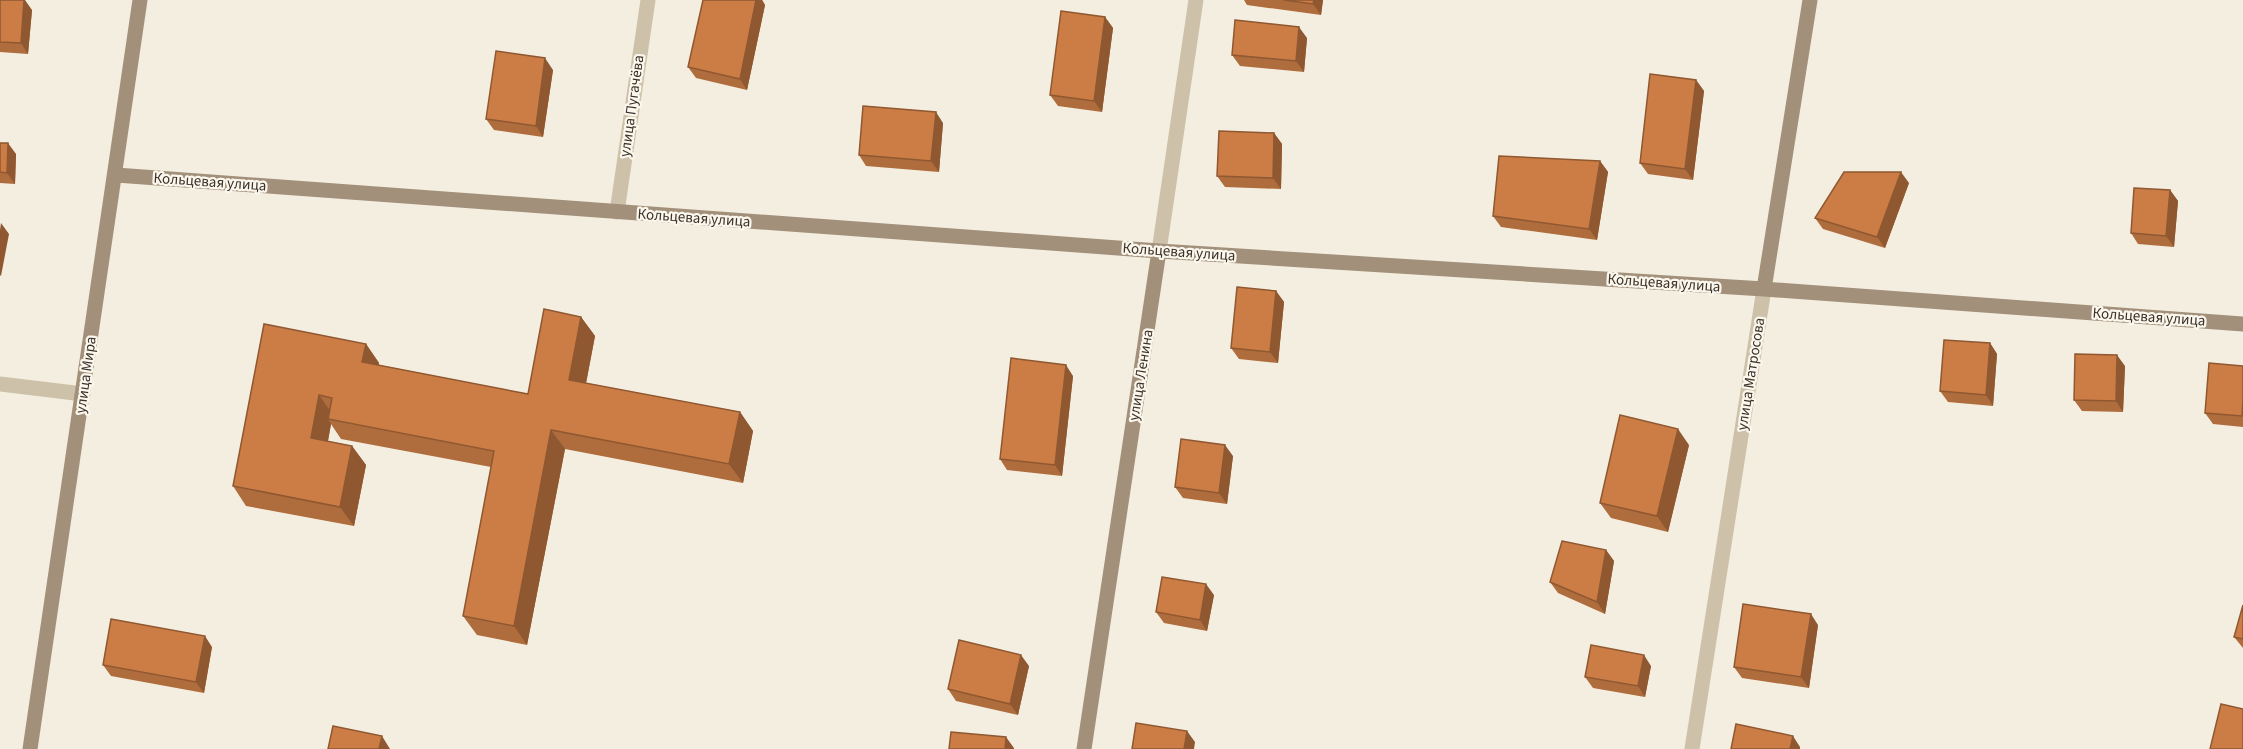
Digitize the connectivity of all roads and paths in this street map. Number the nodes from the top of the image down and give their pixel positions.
1 (140, 0) edge
2 (648, 0) edge
3 (1196, 0) edge
4 (1810, 0) edge
5 (116, 175) junction
6 (617, 212) junction
7 (1159, 251) junction
8 (1764, 289) junction
9 (2243, 324) edge
10 (0, 384) edge
11 (83, 394) junction
12 (30, 749) edge
13 (1084, 749) edge
14 (1692, 749) edge

1 - 5 street, улица Мира
2 - 6 street, улица Пугачёва
3 - 7 street, улица Ленина
4 - 8 street, улица Матросова
5 - 6 street, Кольцевая улица
5 - 11 street, улица Мира
6 - 7 street, Кольцевая улица
7 - 8 street, Кольцевая улица
7 - 13 street, улица Ленина
8 - 9 street, Кольцевая улица
8 - 14 street, улица Матросова
10 - 11 street
11 - 12 street, улица Мира

